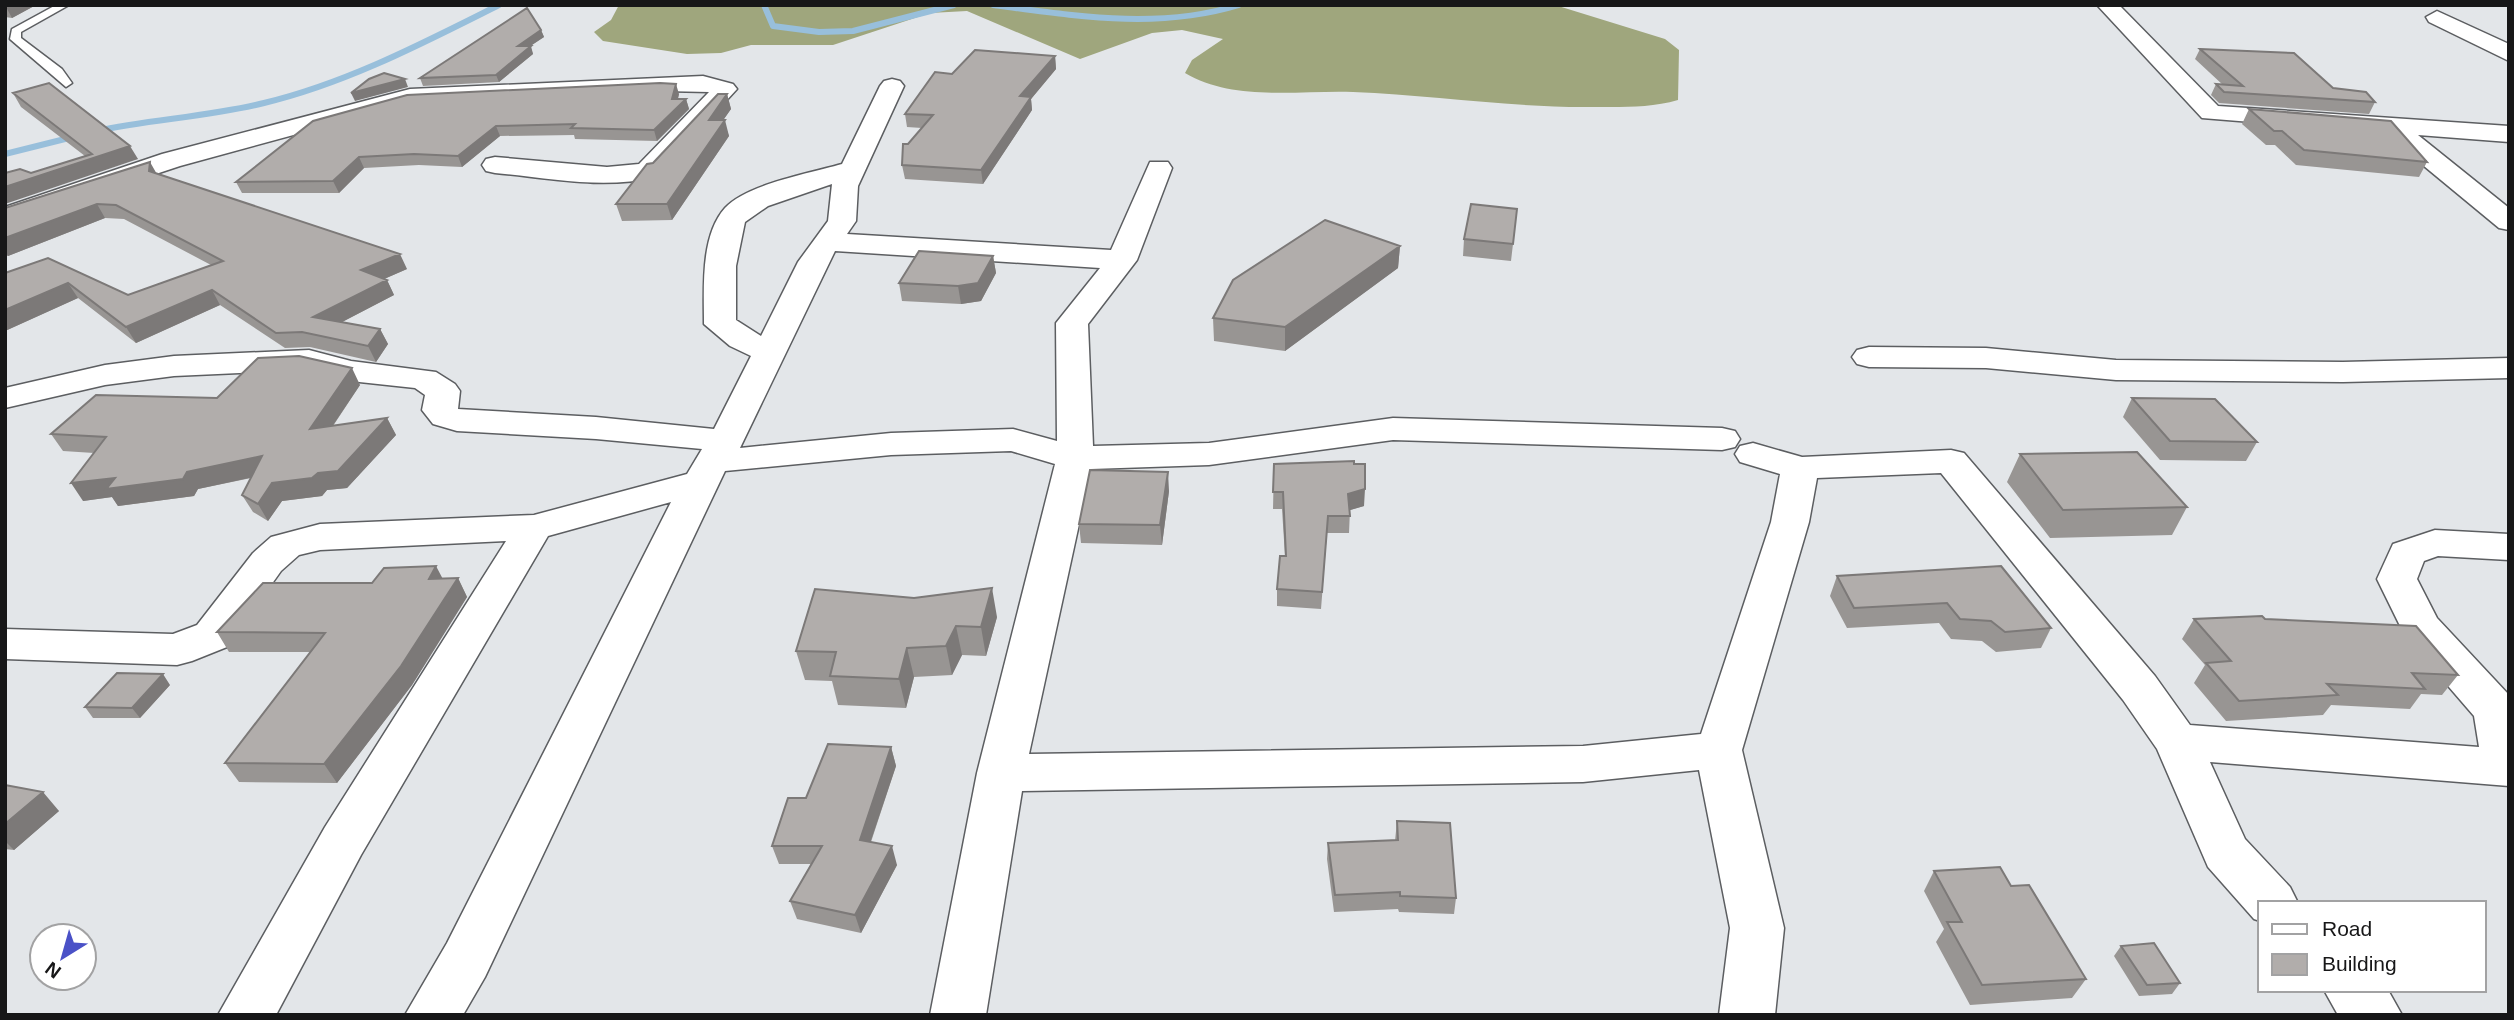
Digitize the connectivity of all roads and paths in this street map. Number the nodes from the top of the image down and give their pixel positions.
1 (64, 5) edge
2 (2106, 5) edge
3 (2437, 17) dead end
4 (2509, 54) edge
5 (66, 83) dead end
6 (892, 86) dead end
7 (2390, 125) junction
8 (2509, 134) edge
9 (495, 165) dead end
10 (852, 169) junction
11 (1159, 169) dead end
12 (5, 216) edge
13 (2509, 222) edge
14 (828, 242) junction
15 (1122, 260) junction
16 (771, 353) junction
17 (1869, 357) dead end
18 (2509, 368) edge
19 (5, 398) edge
20 (1075, 458) junction
21 (714, 461) junction
22 (1800, 468) junction
23 (534, 527) junction
24 (2509, 547) edge
25 (5, 644) edge
26 (2177, 742) junction
27 (1718, 750) junction
28 (2507, 767) edge
29 (1001, 773) junction
30 (2270, 901) edge
31 (2354, 992) edge
32 (246, 1015) edge
33 (433, 1015) edge
34 (958, 1015) edge
35 (1747, 1015) edge
36 (2374, 1015) edge

1 - 5 lane
2 - 7 street
3 - 4 street
6 - 10 street
7 - 8 street
7 - 13 street
9 - 12 street
10 - 14 street
10 - 16 street
11 - 15 street
14 - 15 street
14 - 16 street
15 - 20 street
16 - 21 street
17 - 18 street
19 - 21 street
20 - 21 street
20 - 22 street
20 - 29 street
21 - 23 street
21 - 33 street
22 - 26 street
22 - 27 street
23 - 25 street
23 - 32 street
24 - 28 street
26 - 28 street
26 - 30 street
27 - 29 street
27 - 35 street
29 - 34 street
31 - 36 street

